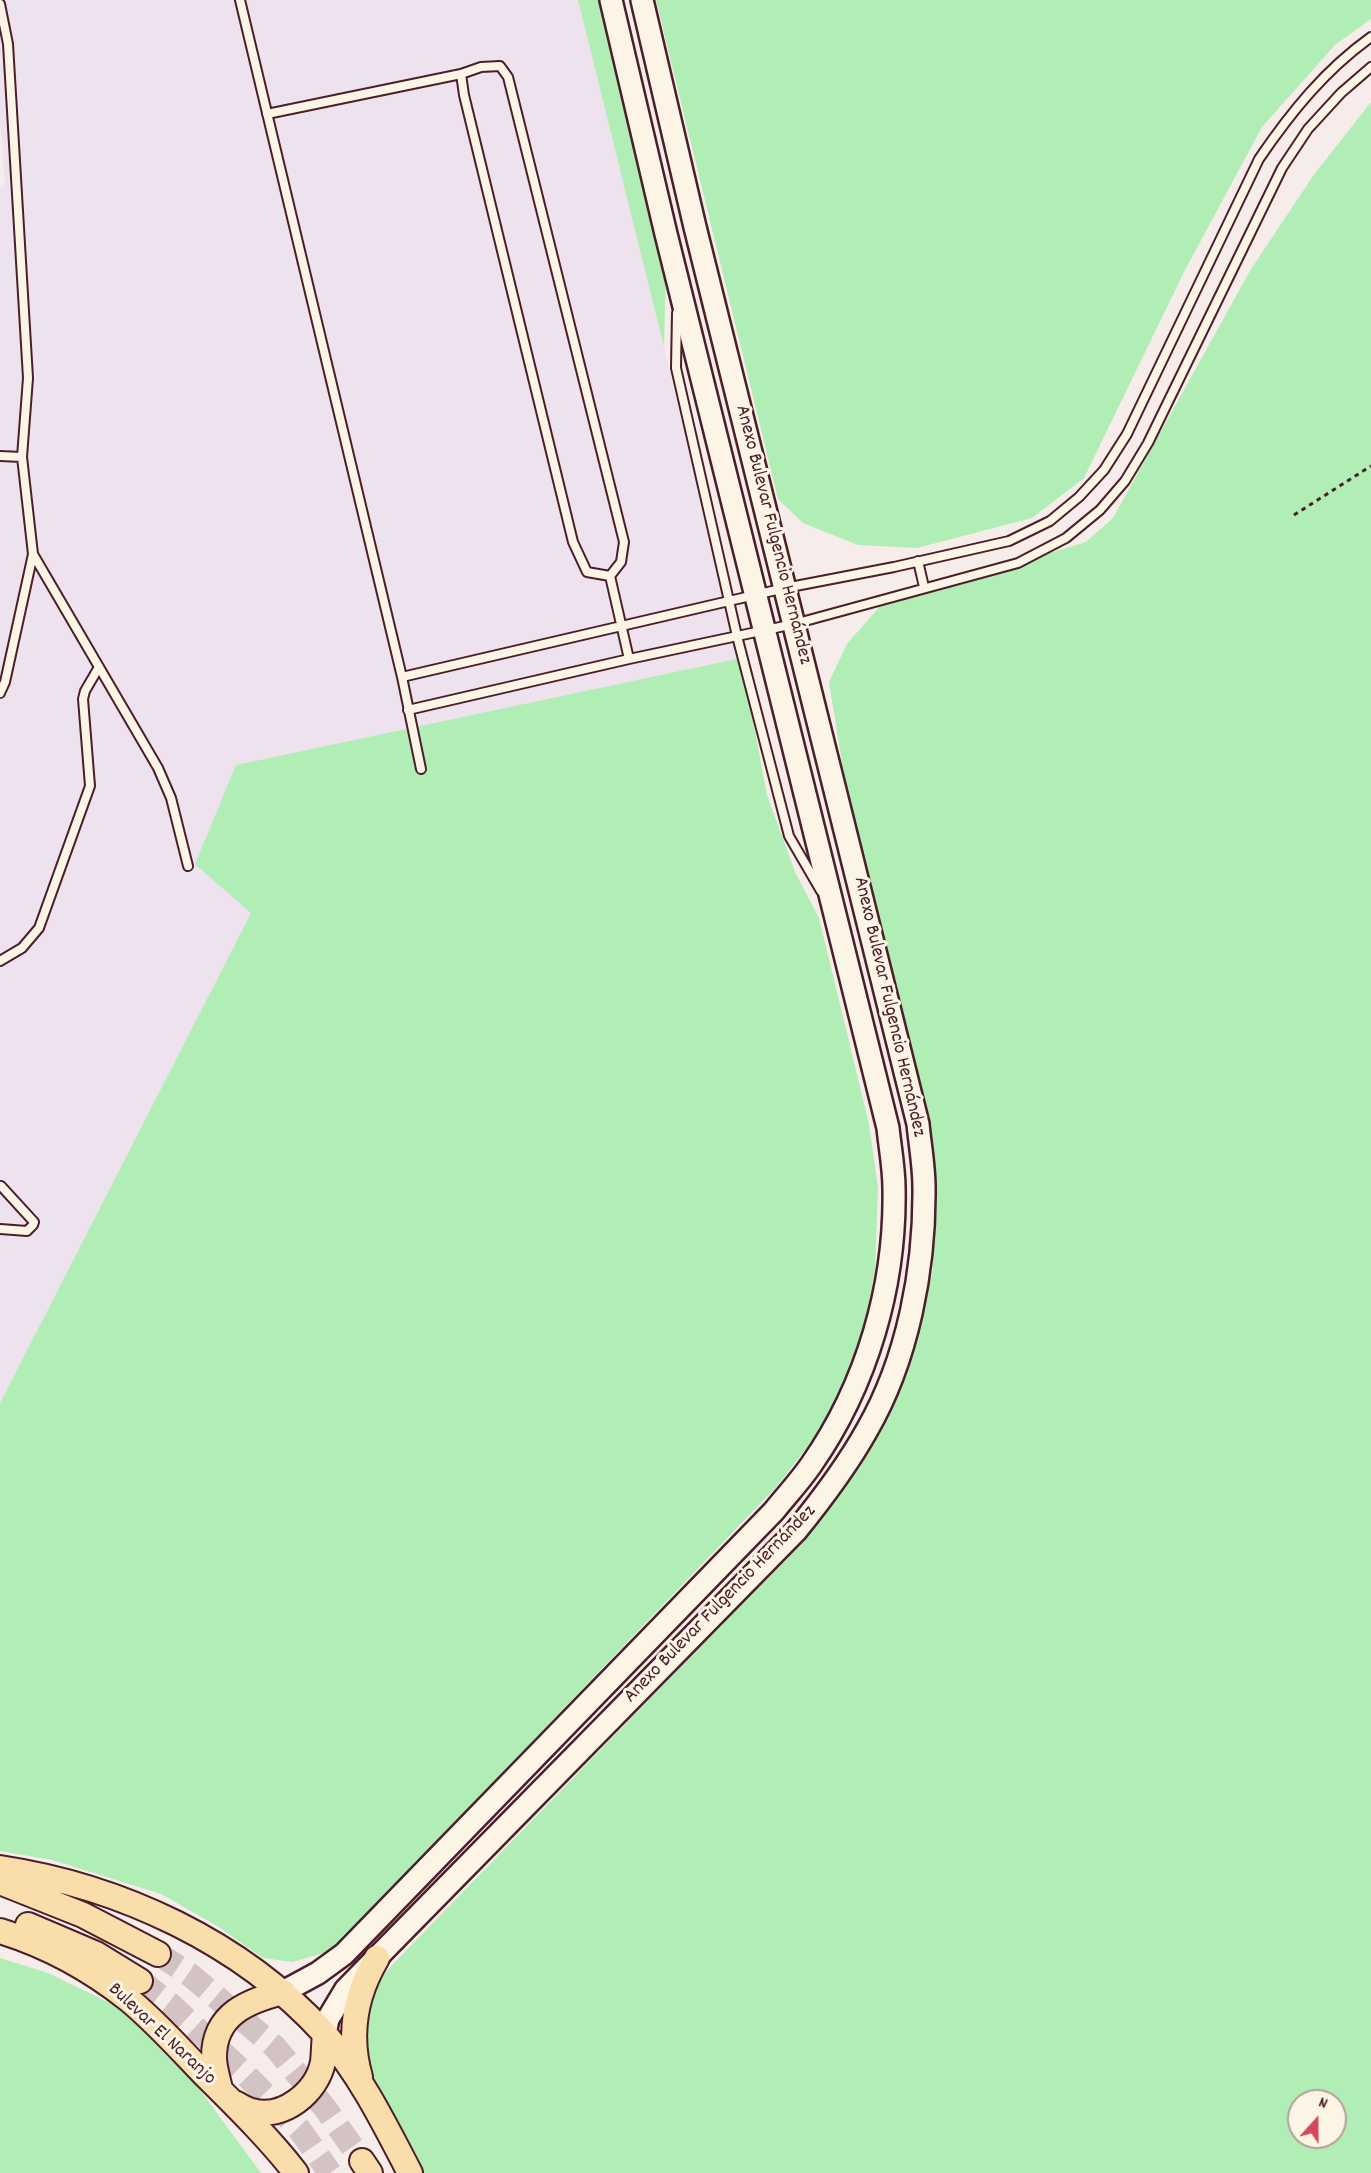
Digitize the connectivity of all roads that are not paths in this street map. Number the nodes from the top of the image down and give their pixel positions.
1 (240, 0) edge
2 (611, 0) edge
3 (642, 0) edge
4 (0, 4) edge
5 (1371, 37) edge
6 (1371, 67) edge
7 (461, 75) junction
8 (267, 114) junction
9 (678, 282) junction
10 (0, 456) edge
11 (21, 457) junction
12 (33, 554) junction
13 (918, 561) junction
14 (610, 576) junction
15 (924, 587) junction
16 (785, 588) junction
17 (756, 596) junction
18 (730, 602) junction
19 (794, 624) junction
20 (621, 628) junction
21 (764, 630) junction
22 (737, 636) junction
23 (629, 659) junction
24 (99, 667) junction
25 (402, 677) junction
26 (0, 693) edge
27 (408, 710) junction
28 (421, 769) dead end
29 (188, 866) dead end
30 (838, 920) junction
31 (0, 961) edge
32 (1, 1186) edge
33 (0, 1229) edge
34 (0, 1868) edge
35 (0, 1882) edge
36 (0, 1917) edge
37 (0, 1931) edge
38 (158, 1954) tunnel mouth
39 (376, 1958) junction
40 (140, 1981) tunnel mouth
41 (283, 1992) junction
42 (325, 2034) junction
43 (361, 2083) junction
44 (227, 2096) junction
45 (296, 2173) edge
46 (410, 2173) edge

1 - 8 lane
2 - 9 main road, Anexo Bulevar Fulgencio Hernández
3 - 16 main road, Anexo Bulevar Fulgencio Hernández
4 - 11 lane
5 - 13 lane
6 - 15 lane
7 - 8 lane
7 - 14 lane
7 - 14 lane
8 - 25 lane
9 - 17 main road, Anexo Bulevar Fulgencio Hernández
9 - 18 lane
10 - 11 lane
11 - 12 lane
12 - 24 lane
12 - 26 lane
13 - 15 lane
13 - 16 lane
14 - 20 lane
15 - 19 lane
16 - 17 lane
16 - 19 main road, Anexo Bulevar Fulgencio Hernández
17 - 18 lane
17 - 21 main road, Anexo Bulevar Fulgencio Hernández
18 - 20 lane
18 - 22 lane
19 - 21 lane
19 - 39 main road, Anexo Bulevar Fulgencio Hernández
20 - 23 lane
20 - 25 lane
21 - 22 lane
21 - 30 main road, Anexo Bulevar Fulgencio Hernández
22 - 23 lane
22 - 30 lane
23 - 27 lane
24 - 29 lane
24 - 31 lane
25 - 27 lane
27 - 28 lane
30 - 41 main road, Anexo Bulevar Fulgencio Hernández
32 - 33 lane
34 - 41 main road
35 - 38 main road
36 - 40 main road, Bulevar El Naranjo
37 - 44 main road, Bulevar El Naranjo
39 - 42 main road, Anexo Bulevar Fulgencio Hernández
39 - 43 main road
41 - 42 main road
41 - 44 main road
42 - 43 main road
42 - 44 main road
43 - 46 main road
44 - 45 main road, Bulevar El Naranjo

